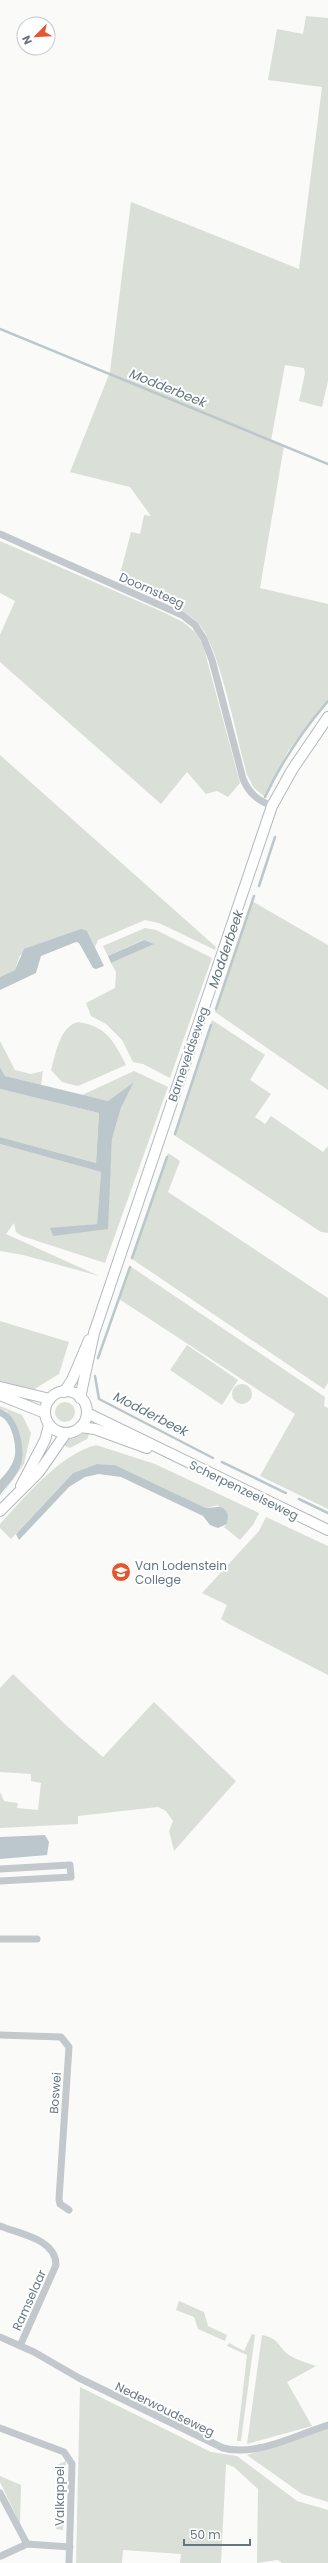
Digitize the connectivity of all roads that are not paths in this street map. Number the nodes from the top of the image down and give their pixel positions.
1 (0, 534) edge
2 (328, 718) edge
3 (272, 806) junction
4 (94, 1333) junction
5 (0, 1387) edge
6 (64, 1392) junction
7 (0, 1395) edge
8 (80, 1398) junction
9 (50, 1399) junction
10 (45, 1413) junction
11 (88, 1415) junction
12 (49, 1425) junction
13 (83, 1427) junction
14 (66, 1433) junction
15 (161, 1450) junction
16 (18, 1492) junction
17 (0, 1511) edge
18 (328, 1530) edge
19 (0, 1869) edge
20 (0, 1881) edge
21 (0, 1939) edge
22 (37, 1939) dead end
23 (0, 2035) edge
24 (69, 2210) dead end
25 (0, 2226) edge
26 (0, 2337) edge
27 (20, 2346) junction
28 (328, 2424) edge
29 (0, 2428) edge
30 (0, 2493) edge
31 (26, 2544) junction
32 (70, 2547) junction
33 (1, 2556) dead end
34 (69, 2563) edge

1 - 3 street, Doornsteeg
2 - 3 main road, Barneveldseweg
3 - 4 main road, Barneveldseweg
4 - 6 main road, Barneveldseweg
4 - 8 main road, Barneveldseweg
5 - 9 main road
6 - 8 main road
6 - 9 main road
7 - 10 main road
8 - 11 main road
9 - 10 main road
10 - 12 main road
11 - 13 main road
11 - 15 main road, Scherpenzeelseweg
12 - 14 main road
12 - 16 main road
13 - 14 main road
13 - 15 main road, Scherpenzeelseweg
14 - 16 main road
15 - 18 main road, Scherpenzeelseweg
16 - 17 main road
19 - 20 street
21 - 22 street
23 - 24 street, Boswei
25 - 27 street, Ramselaar
26 - 27 street, Nederwoudseweg
27 - 28 street, Nederwoudseweg
29 - 32 street, Valkappel
30 - 31 street
31 - 32 street
31 - 33 street
32 - 34 street, Valkappel

